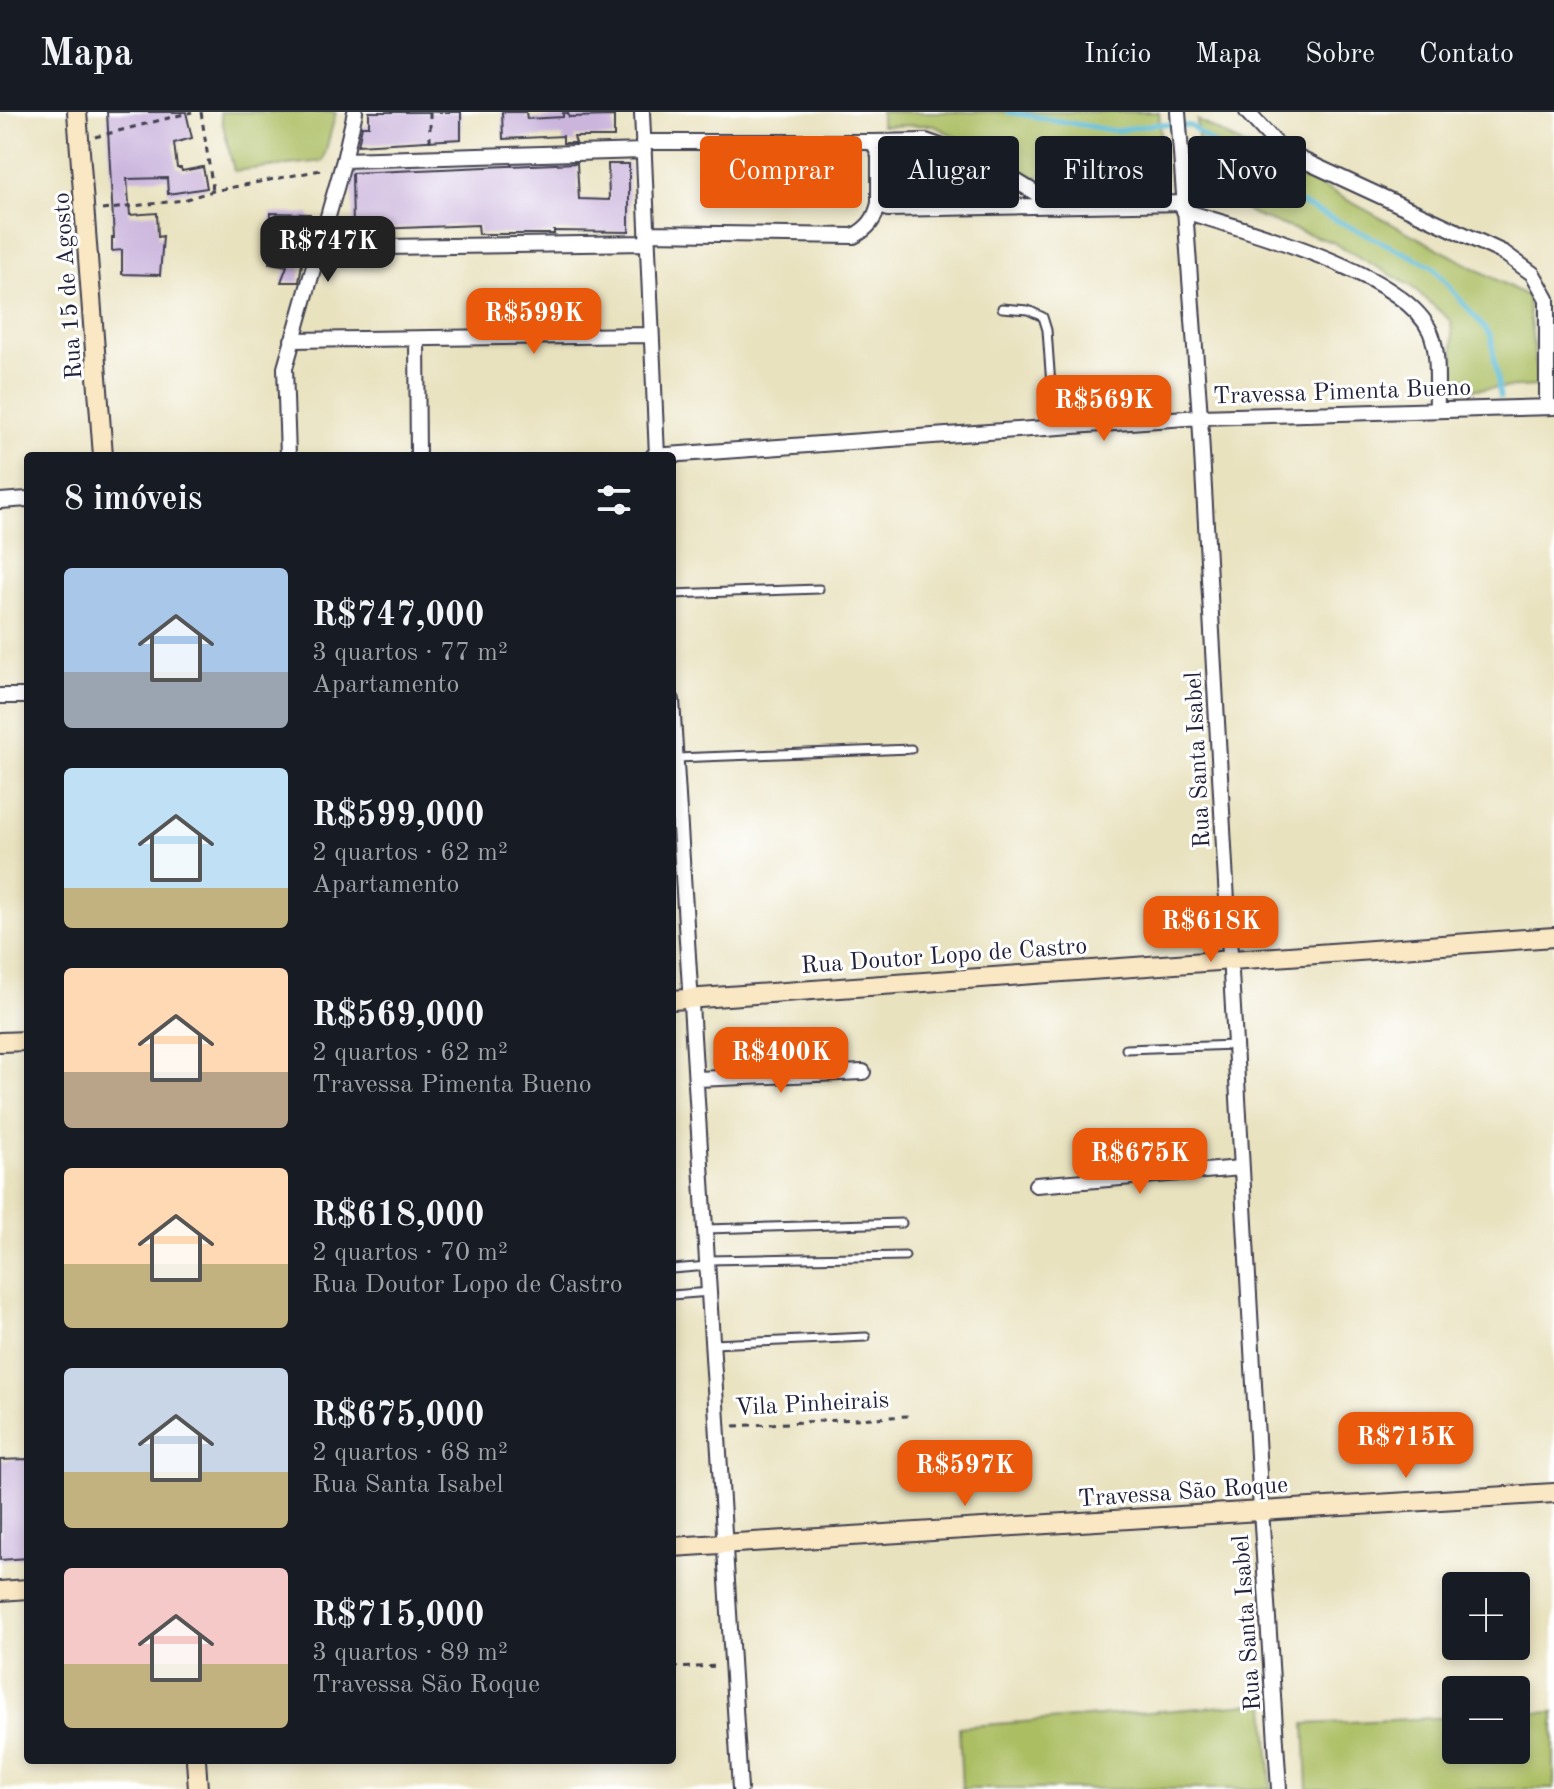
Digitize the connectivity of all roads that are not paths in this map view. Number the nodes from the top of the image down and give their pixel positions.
1 (77, 112) edge
2 (355, 112) edge
3 (642, 112) edge
4 (1247, 112) edge
5 (1178, 113) edge
6 (873, 142) junction
7 (644, 146) junction
8 (878, 153) edge
9 (339, 164) junction
10 (1035, 192) edge
11 (878, 205) edge
12 (1172, 207) edge
13 (1184, 207) junction
14 (883, 208) edge
15 (978, 208) edge
16 (647, 238) junction
17 (319, 248) junction
18 (1002, 308) dead end
19 (651, 335) junction
20 (417, 339) junction
21 (292, 340) junction
22 (1551, 407) edge
23 (1437, 410) junction
24 (1200, 417) junction
25 (1054, 427) junction
26 (103, 452) edge
27 (288, 452) edge
28 (418, 452) edge
29 (655, 452) edge
30 (676, 454) edge
31 (24, 499) edge
32 (0, 501) edge
33 (819, 589) dead end
34 (676, 594) edge
35 (0, 696) edge
36 (24, 696) edge
37 (911, 749) dead end
38 (676, 765) edge
39 (676, 779) edge
40 (1554, 937) edge
41 (1230, 958) junction
42 (692, 998) junction
43 (676, 1000) edge
44 (24, 1041) edge
45 (0, 1042) edge
46 (1235, 1045) junction
47 (1126, 1049) dead end
48 (863, 1072) dead end
49 (697, 1079) junction
50 (1241, 1168) junction
51 (1036, 1185) dead end
52 (902, 1223) dead end
53 (706, 1229) junction
54 (905, 1256) dead end
55 (708, 1263) junction
56 (676, 1268) edge
57 (710, 1292) junction
58 (676, 1295) edge
59 (866, 1337) dead end
60 (713, 1344) junction
61 (1554, 1493) edge
62 (1261, 1510) junction
63 (724, 1544) junction
64 (676, 1547) edge
65 (24, 1589) edge
66 (0, 1591) edge
67 (196, 1764) edge
68 (198, 1789) edge
69 (740, 1789) edge
70 (1279, 1789) edge

1 - 26 main road, Rua 15 de Agosto
2 - 9 street
3 - 7 street
4 - 22 street
5 - 13 street, Rua Santa Isabel
6 - 7 street
6 - 8 street
6 - 10 street
7 - 9 street
7 - 16 street
9 - 17 street
11 - 16 street
12 - 13 street
13 - 23 street
13 - 24 street, Rua Santa Isabel
14 - 15 street
16 - 17 street
16 - 19 street
17 - 21 street
18 - 25 lane
19 - 20 street
19 - 29 street
20 - 21 street
20 - 28 street
21 - 27 street
22 - 23 street, Travessa Pimenta Bueno
23 - 24 street, Travessa Pimenta Bueno
24 - 25 street, Travessa Pimenta Bueno
24 - 41 street, Rua Santa Isabel
25 - 30 street, Travessa Pimenta Bueno
31 - 32 street
33 - 34 lane
35 - 36 street
37 - 38 lane
39 - 42 street
40 - 41 main road, Rua Doutor Lopo de Castro
41 - 42 main road, Rua Doutor Lopo de Castro
41 - 46 street, Rua Santa Isabel
42 - 43 main road, Rua Doutor Lopo de Castro
42 - 49 street
44 - 45 main road
46 - 47 lane
46 - 50 street, Rua Santa Isabel
48 - 49 street
49 - 53 street
50 - 51 street
50 - 62 street, Rua Santa Isabel
52 - 53 lane
53 - 55 street
54 - 55 lane
55 - 56 lane
55 - 57 street
57 - 58 lane
57 - 60 street
59 - 60 lane
60 - 63 street
61 - 62 main road, Travessa São Roque
62 - 63 main road, Travessa São Roque
62 - 70 street, Rua Santa Isabel
63 - 64 main road, Travessa São Roque
63 - 69 street
65 - 66 main road
67 - 68 main road

